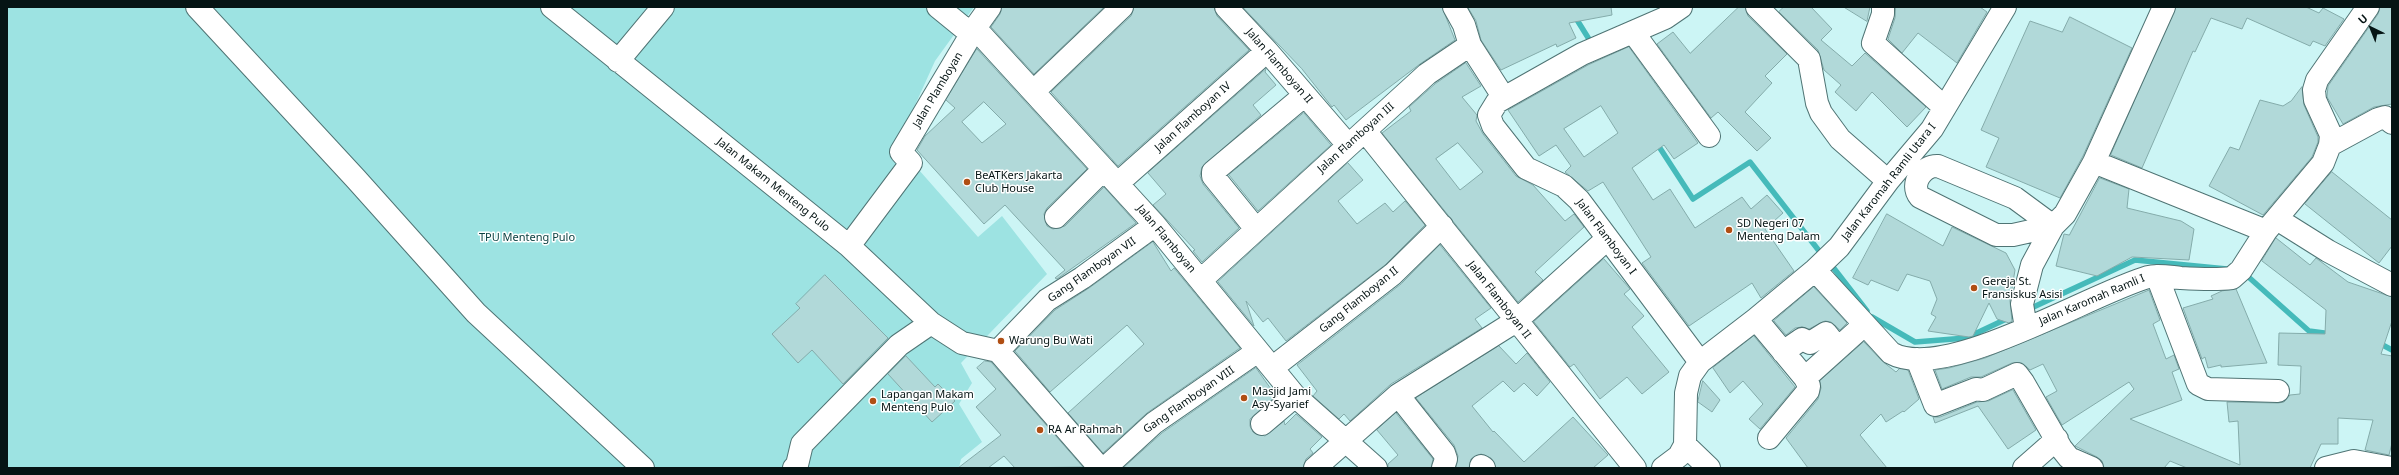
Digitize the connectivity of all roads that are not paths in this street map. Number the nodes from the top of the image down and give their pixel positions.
1 (197, 7) edge
2 (552, 7) edge
3 (663, 7) edge
4 (938, 7) edge
5 (990, 7) edge
6 (1122, 7) edge
7 (1226, 7) edge
8 (1454, 7) edge
9 (1681, 7) edge
10 (1756, 7) edge
11 (1883, 7) edge
12 (2005, 7) edge
13 (2164, 7) edge
14 (2368, 7) edge
15 (975, 28) junction
16 (1633, 32) junction
17 (1470, 45) junction
18 (1267, 51) junction
19 (618, 61) junction
20 (1034, 91) junction
21 (1305, 95) junction
22 (1504, 98) junction
23 (1944, 107) junction
24 (2392, 123) edge
25 (1365, 131) junction
26 (1709, 136) dead end
27 (1348, 145) junction
28 (2330, 145) junction
29 (2094, 162) junction
30 (1111, 176) junction
31 (1888, 181) junction
32 (1056, 217) dead end
33 (1155, 225) junction
34 (2272, 225) junction
35 (1442, 226) junction
36 (1256, 230) junction
37 (2051, 230) junction
38 (1607, 239) junction
39 (848, 246) junction
40 (1819, 266) junction
41 (2157, 276) junction
42 (1201, 280) junction
43 (2392, 285) edge
44 (1756, 319) junction
45 (1516, 321) junction
46 (931, 323) junction
47 (1864, 324) junction
48 (2026, 328) junction
49 (1838, 348) junction
50 (998, 351) junction
51 (1258, 351) junction
52 (1783, 352) junction
53 (1917, 359) junction
54 (1700, 362) junction
55 (1272, 368) junction
56 (1805, 378) junction
57 (2278, 391) dead end
58 (1398, 395) junction
59 (1295, 396) junction
60 (1262, 424) dead end
61 (1769, 438) dead end
62 (2056, 439) junction
63 (1346, 442) junction
64 (1685, 445) junction
65 (643, 468) edge
66 (794, 468) edge
67 (1100, 468) edge
68 (1105, 468) edge
69 (1315, 468) edge
70 (1376, 468) edge
71 (1443, 468) edge
72 (1635, 468) edge
73 (1663, 468) edge
74 (1709, 468) edge
75 (2024, 468) edge
76 (2092, 468) edge
77 (2326, 468) edge
78 (2392, 468) edge

1 - 65 street
2 - 19 street, Jalan Makam Menteng Pulo
3 - 19 street
4 - 15 street
5 - 15 street
6 - 20 street
7 - 18 street, Jalan Flamboyan II
8 - 17 street
9 - 16 street, Jalan Flamboyan I
10 - 31 street
11 - 23 street
12 - 23 street, Jalan Karomah Ramli Utara I
13 - 29 street
14 - 28 street, Jalan Karomah Ramli I
15 - 20 street, Jalan Flamboyan
15 - 39 street, Jalan Plamboyan
16 - 22 street, Jalan Flamboyan I
16 - 26 street
17 - 22 street
17 - 25 street, Jalan Flamboyan III
18 - 21 street, Jalan Flamboyan II
18 - 30 street, Jalan Flamboyan IV
19 - 39 street, Jalan Makam Menteng Pulo
20 - 30 street, Jalan Flamboyan
21 - 27 street, Jalan Flamboyan II
21 - 36 street
22 - 38 street, Jalan Flamboyan I
23 - 31 street, Jalan Karomah Ramli Utara I
24 - 28 street
25 - 27 street, Jalan Flamboyan III
25 - 35 street, Jalan Flamboyan II
27 - 36 street, Jalan Flamboyan III
28 - 34 street, Jalan Karomah Ramli I
29 - 34 street
29 - 37 street
30 - 32 street, Jalan Flamboyan IV
30 - 33 street, Jalan Flamboyan
31 - 40 street, Jalan Karomah Ramli Utara I
33 - 42 street, Jalan Flamboyan
33 - 50 street, Gang Flamboyan VII
34 - 41 street, Jalan Karomah Ramli I
34 - 43 street
35 - 45 street, Jalan Flamboyan II
35 - 55 street, Gang Flamboyan II
36 - 42 street, Jalan Flamboyan III
37 - 37 street
37 - 48 street
38 - 45 street
38 - 54 street, Jalan Flamboyan I
39 - 46 street, Jalan Makam Menteng Pulo
40 - 44 street
40 - 47 street, Jalan Karomah Ramli I
41 - 48 street, Jalan Karomah Ramli I
41 - 57 street
42 - 51 street, Jalan Flamboyan
44 - 52 street
44 - 54 street
45 - 58 street
45 - 72 street, Jalan Flamboyan II
46 - 50 street, Jalan Makam Menteng Pulo
46 - 66 street
47 - 49 street
47 - 53 street, Jalan Karomah Ramli I
48 - 53 street, Jalan Karomah Ramli I
49 - 52 street
49 - 56 street
50 - 67 street
51 - 55 street, Jalan Flamboyan
51 - 68 street, Gang Flamboyan VIII
52 - 56 street
53 - 62 street
54 - 64 street
55 - 59 street, Jalan Flamboyan
56 - 61 street
58 - 63 street
58 - 71 street
59 - 60 street
59 - 63 street, Jalan Flamboyan
62 - 75 street
62 - 76 street
63 - 69 street
63 - 70 street, Jalan Flamboyan
64 - 73 street
64 - 74 street
77 - 78 street

